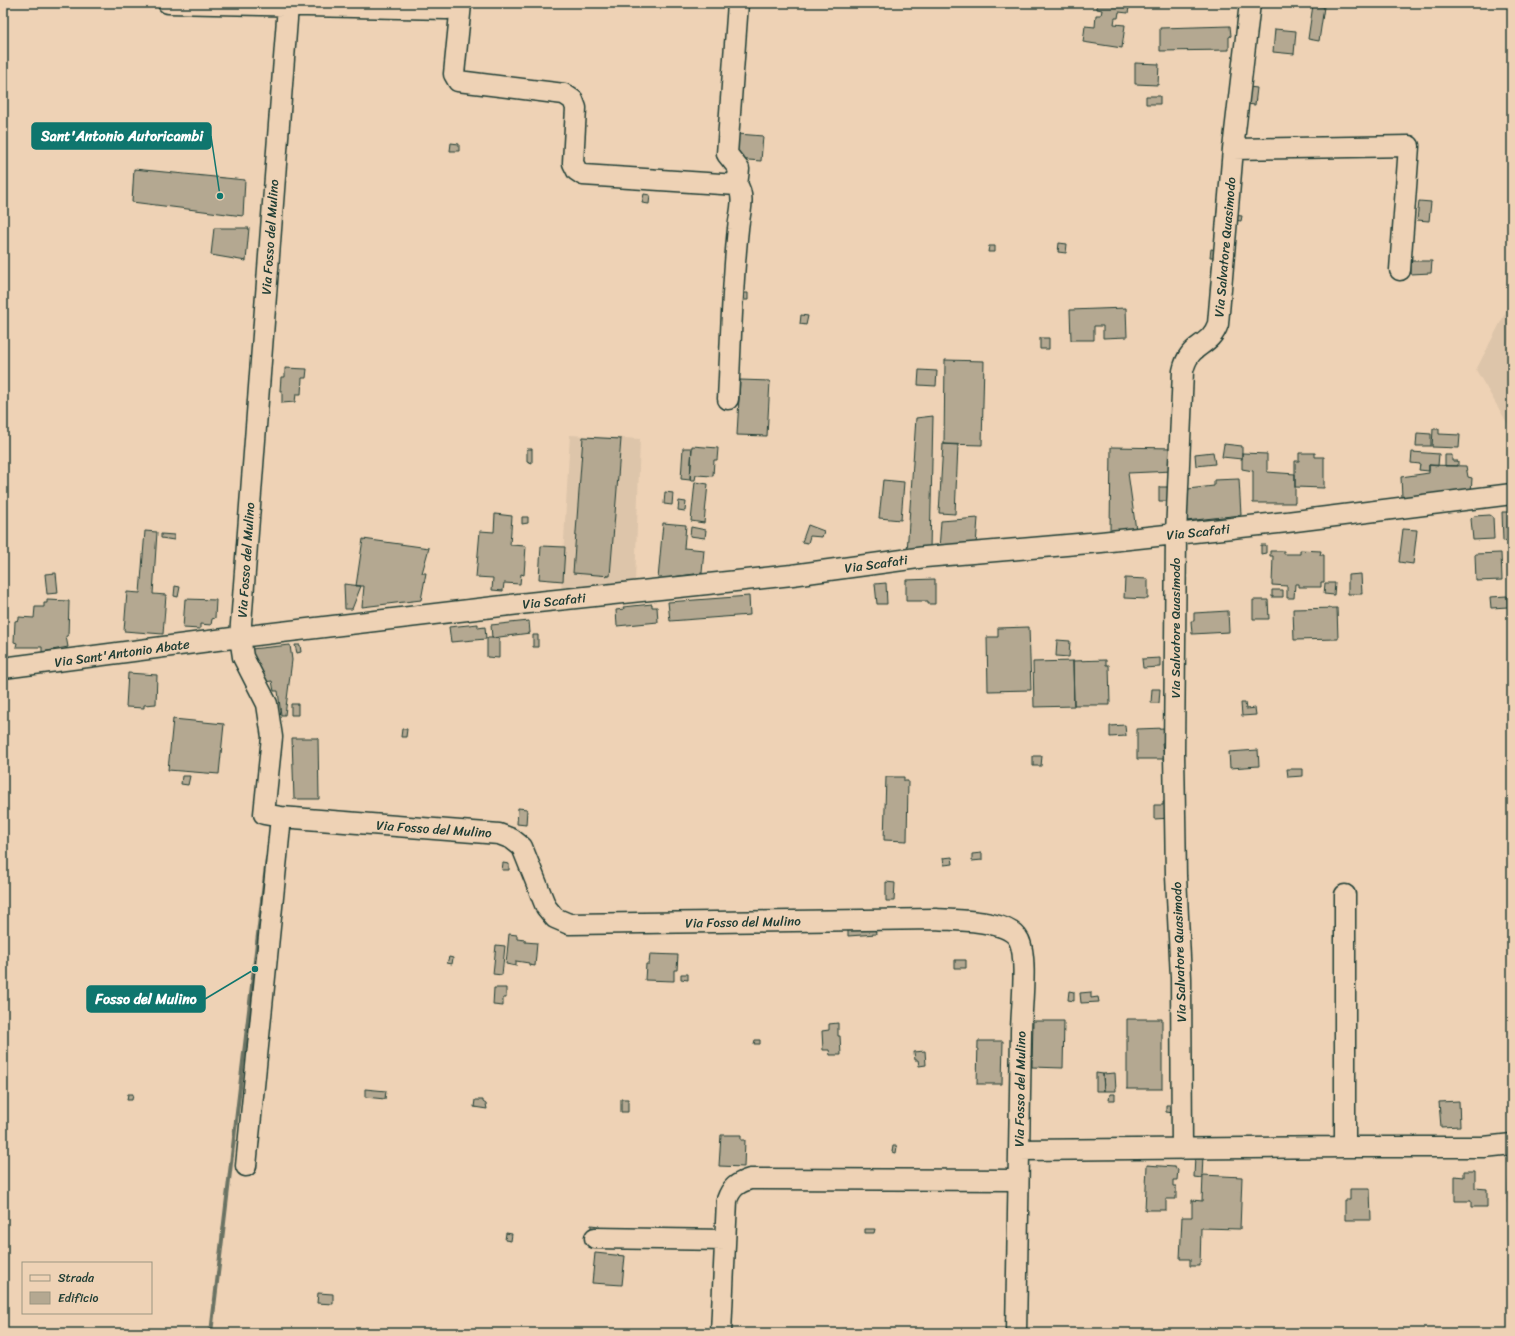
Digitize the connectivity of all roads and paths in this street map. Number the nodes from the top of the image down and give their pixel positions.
1 (168, 3) edge
2 (738, 3) edge
3 (1250, 3) edge
4 (461, 4) edge
5 (288, 6) junction
6 (1233, 149) junction
7 (737, 185) junction
8 (1400, 270) dead end
9 (728, 399) dead end
10 (1512, 494) edge
11 (1176, 534) junction
12 (240, 637) junction
13 (3, 668) edge
14 (272, 816) junction
15 (1344, 895) dead end
16 (1512, 1144) edge
17 (1345, 1147) junction
18 (1182, 1149) junction
19 (1019, 1150) junction
20 (246, 1166) dead end
21 (1018, 1180) junction
22 (595, 1238) dead end
23 (725, 1240) junction
24 (721, 1333) edge
25 (1016, 1333) edge

1 - 5 street
2 - 7 street
3 - 6 street, Via Salvatore Quasimodo
4 - 5 street
4 - 7 street
5 - 12 street, Via Fosso del Mulino
6 - 8 street
6 - 11 street, Via Salvatore Quasimodo
7 - 9 street
10 - 11 street, Via Scafati
11 - 12 street, Via Scafati
11 - 18 street, Via Salvatore Quasimodo
12 - 13 street, Via Sant'Antonio Abate
12 - 14 street, Via Fosso del Mulino
14 - 19 street, Via Fosso del Mulino
14 - 20 street
15 - 17 street
16 - 17 street
17 - 18 street
18 - 19 street
19 - 21 street, Via Fosso del Mulino
21 - 23 street
21 - 25 street, Via Fosso del Mulino
22 - 23 street
23 - 24 street

